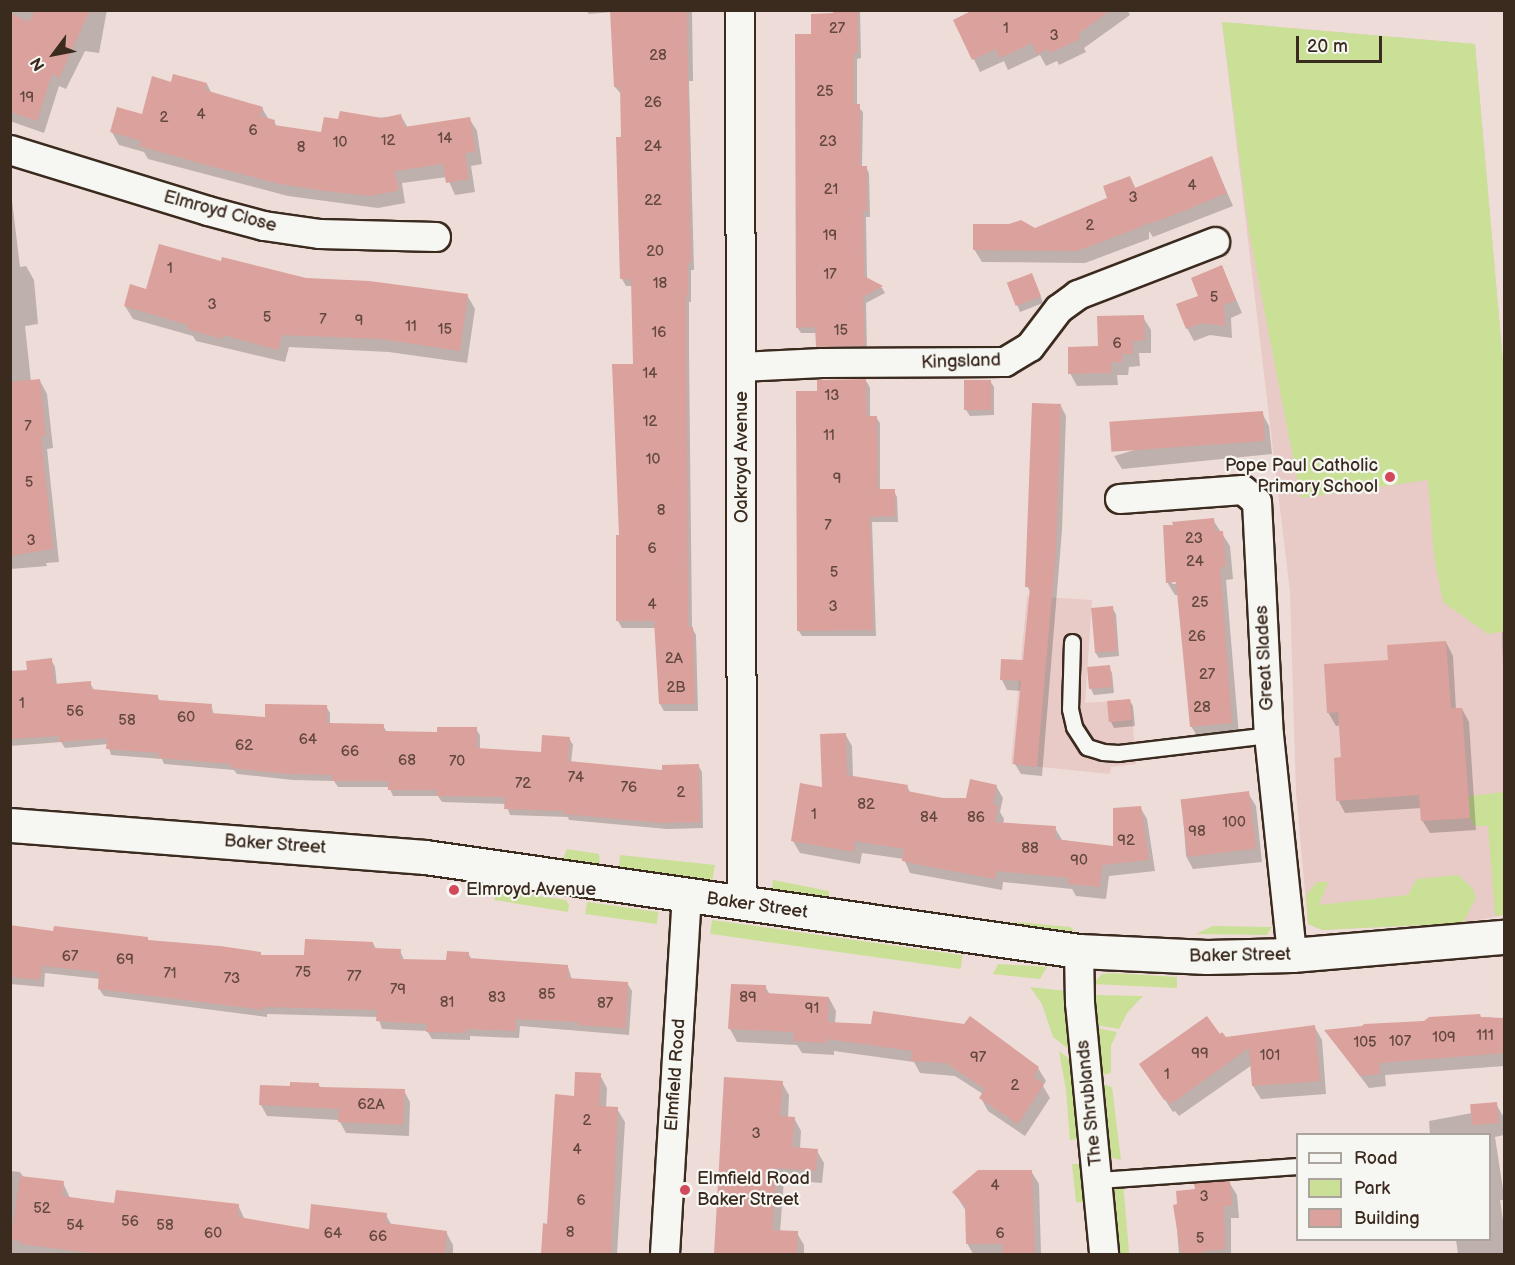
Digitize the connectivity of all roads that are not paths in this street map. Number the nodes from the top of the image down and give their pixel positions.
1 (740, 10) edge
2 (10, 150) edge
3 (436, 237) dead end
4 (1215, 242) dead end
5 (741, 367) junction
6 (1120, 499) dead end
7 (1072, 642) dead end
8 (1269, 735) junction
9 (10, 825) edge
10 (687, 896) junction
11 (742, 904) junction
12 (1504, 937) edge
13 (1079, 951) junction
14 (1292, 955) junction
15 (1296, 1166) edge
16 (1099, 1180) junction
17 (665, 1254) edge
18 (1104, 1254) edge

1 - 5 street, Oakroyd Avenue
2 - 3 street, Elmroyd Close
4 - 5 street, Kingsland
5 - 11 street, Oakroyd Avenue
6 - 8 street, Great Slades
7 - 8 lane
8 - 14 street, Great Slades
9 - 10 street, Baker Street
10 - 11 street, Baker Street
10 - 17 street, Elmfield Road
11 - 13 street, Baker Street
12 - 14 street, Baker Street
13 - 14 street, Baker Street
13 - 16 street, The Shrublands
15 - 16 lane
16 - 18 street, The Shrublands

